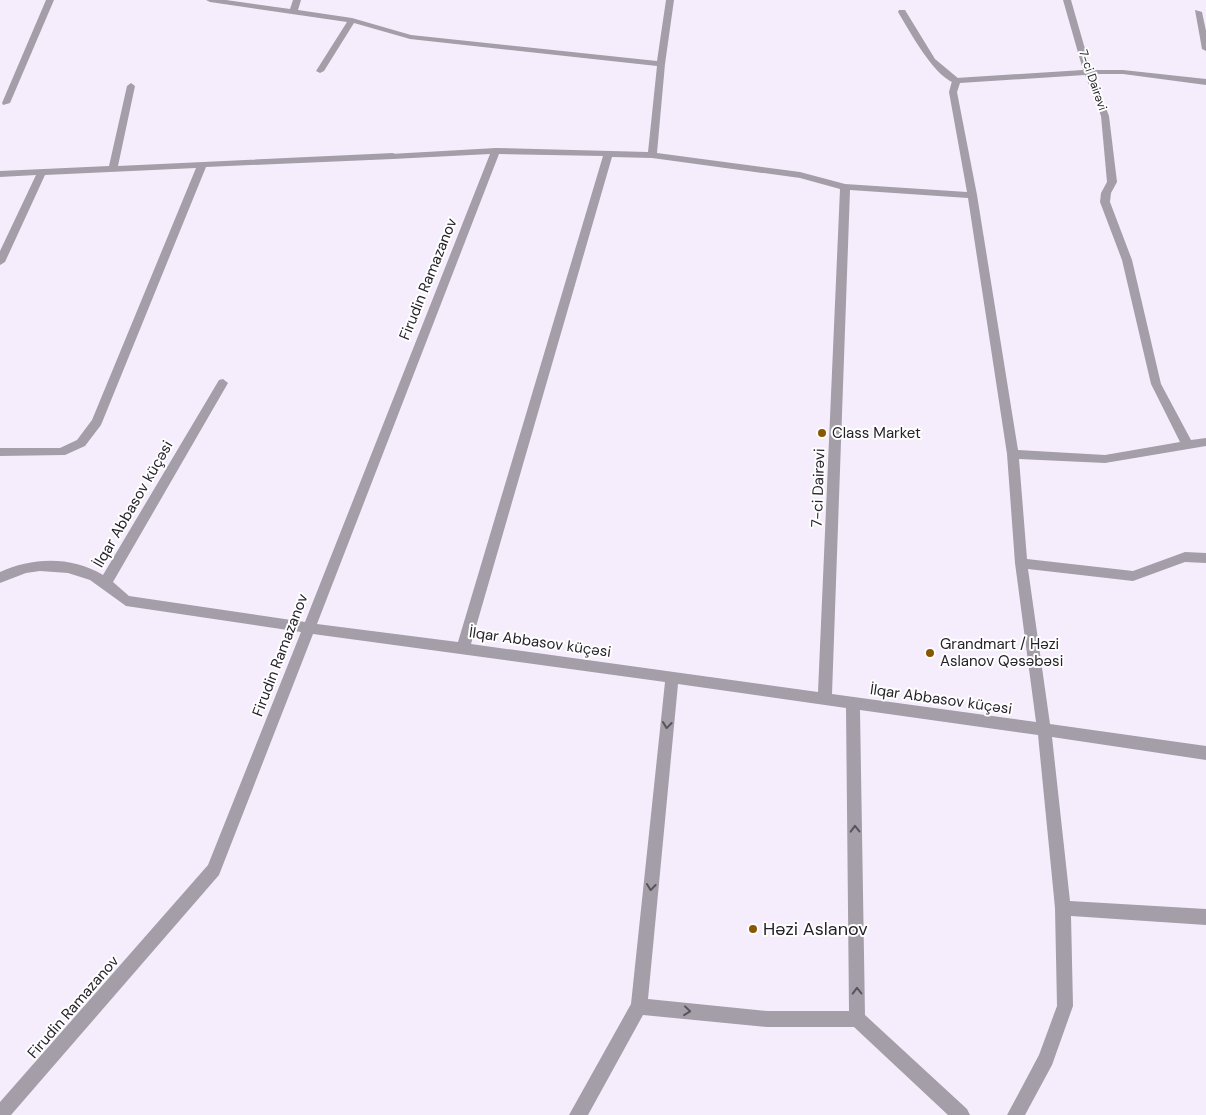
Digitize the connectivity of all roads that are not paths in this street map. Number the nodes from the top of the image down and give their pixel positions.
1 (50, 0) edge
2 (210, 0) edge
3 (297, 0) edge
4 (670, 0) edge
5 (1068, 0) edge
6 (293, 12) junction
7 (902, 12) dead end
8 (1198, 12) dead end
9 (352, 20) junction
10 (1206, 49) edge
11 (661, 64) junction
12 (320, 71) dead end
13 (1088, 72) junction
14 (956, 81) junction
15 (1206, 82) edge
16 (131, 86) dead end
17 (6, 103) dead end
18 (496, 151) junction
19 (609, 153) junction
20 (652, 156) junction
21 (202, 165) junction
22 (113, 169) junction
23 (42, 172) junction
24 (0, 174) edge
25 (845, 187) junction
26 (972, 195) junction
27 (0, 262) edge
28 (223, 383) dead end
29 (1206, 442) edge
30 (1187, 444) junction
31 (0, 452) edge
32 (1014, 454) junction
33 (1206, 558) edge
34 (1021, 563) junction
35 (0, 578) edge
36 (106, 583) junction
37 (308, 628) junction
38 (463, 648) junction
39 (672, 677) junction
40 (825, 699) junction
41 (853, 704) junction
42 (1044, 730) junction
43 (1206, 753) edge
44 (1064, 908) junction
45 (1206, 917) edge
46 (639, 1006) junction
47 (857, 1019) junction
48 (0, 1115) edge
49 (578, 1115) edge
50 (961, 1115) edge
51 (1016, 1115) edge

1 - 17 street
2 - 6 street
3 - 6 street
4 - 11 street
5 - 13 street, 7-ci Dairəvi
6 - 9 street
7 - 14 street
8 - 10 street
9 - 11 street
9 - 12 street
11 - 20 street
13 - 14 street
13 - 15 street
13 - 30 street, 7-ci Dairəvi
14 - 26 street
16 - 22 street
18 - 19 street
18 - 21 street
18 - 37 street, Firudin Ramazanov
19 - 20 street
19 - 38 street
20 - 25 street
21 - 22 street
21 - 31 street
22 - 23 street
23 - 24 street
23 - 27 street
25 - 26 street
25 - 40 street, 7-ci Dairəvi
26 - 32 street
28 - 36 street, İlqar Abbasov küçəsi
29 - 30 street
30 - 32 street
32 - 34 street
33 - 34 street
34 - 42 street
35 - 36 street
36 - 37 street, İlqar Abbasov küçəsi
37 - 38 street, İlqar Abbasov küçəsi
37 - 48 street, Firudin Ramazanov
38 - 39 street, İlqar Abbasov küçəsi
39 - 40 street, İlqar Abbasov küçəsi
39 -> 46 street
40 - 41 street, İlqar Abbasov küçəsi
41 - 42 street, İlqar Abbasov küçəsi
47 -> 41 street
42 - 43 street, İlqar Abbasov küçəsi
42 - 44 street
44 - 45 street
44 - 51 street
46 -> 47 street
46 - 49 street
47 - 50 street

